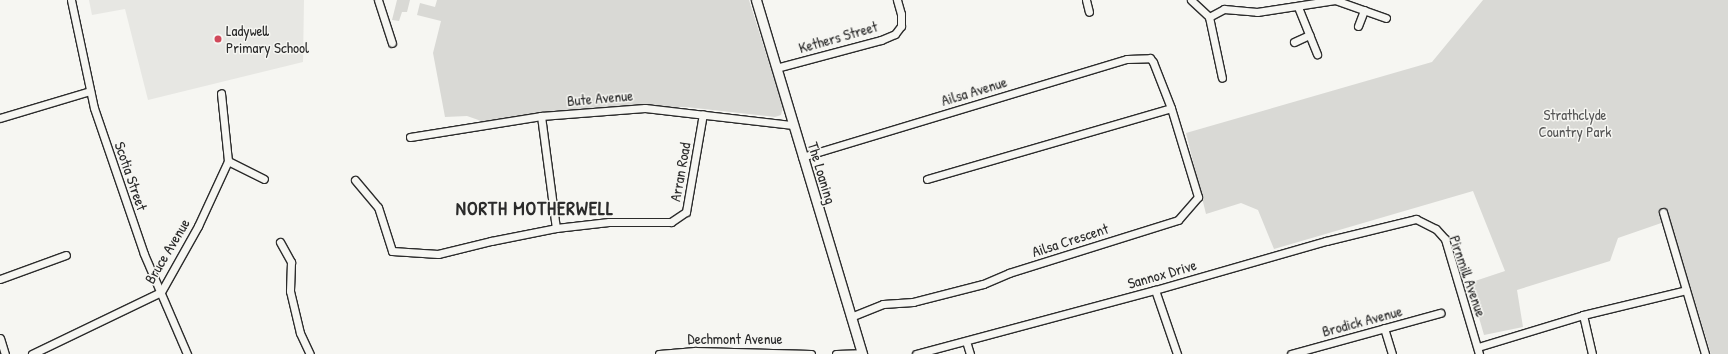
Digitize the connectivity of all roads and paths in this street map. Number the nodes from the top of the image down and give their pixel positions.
1 (71, 0) edge
2 (378, 0) edge
3 (756, 0) edge
4 (897, 0) edge
5 (1086, 0) edge
6 (1191, 0) edge
7 (1298, 7) junction
8 (1364, 10) junction
9 (1089, 12) dead end
10 (1208, 17) junction
11 (1386, 18) dead end
12 (1358, 26) dead end
13 (1309, 35) junction
14 (1294, 42) dead end
15 (392, 43) dead end
16 (1317, 54) dead end
17 (1153, 62) joint
18 (776, 68) junction
19 (1222, 78) dead end
20 (90, 91) junction
21 (221, 93) dead end
22 (1170, 108) junction
23 (703, 114) junction
24 (541, 116) junction
25 (0, 118) edge
26 (793, 125) junction
27 (410, 137) dead end
28 (802, 157) junction
29 (228, 161) junction
30 (264, 179) dead end
31 (926, 179) dead end
32 (355, 180) dead end
33 (1663, 212) dead end
34 (1416, 219) joint
35 (556, 228) junction
36 (280, 242) dead end
37 (66, 255) dead end
38 (0, 279) edge
39 (1155, 290) junction
40 (1686, 290) junction
41 (161, 292) junction
42 (1440, 313) dead end
43 (1582, 315) junction
44 (851, 317) junction
45 (1384, 328) junction
46 (0, 338) edge
47 (966, 341) junction
48 (1479, 351) edge
49 (862, 353) edge
50 (5, 354) edge
51 (32, 354) edge
52 (187, 354) edge
53 (310, 354) edge
54 (659, 354) edge
55 (811, 354) edge
56 (836, 354) edge
57 (916, 354) edge
58 (970, 354) edge
59 (1177, 354) edge
60 (1291, 354) edge
61 (1392, 354) edge
62 (1592, 354) edge
63 (1705, 354) edge

1 - 20 street, Scotia Street
2 - 15 street
3 - 18 street, The Loaning
4 - 18 street, Kethers Street
5 - 9 street
6 - 10 street
7 - 8 street
7 - 10 street
7 - 13 street
8 - 11 street
8 - 12 street
10 - 19 street
13 - 14 street
13 - 16 street
17 - 22 street, Ailsa Crescent
17 - 28 street, Ailsa Avenue
18 - 26 street, The Loaning
20 - 25 street
20 - 41 street, Scotia Street
21 - 29 street
22 - 31 street
22 - 44 street, Ailsa Crescent
23 - 24 street, Bute Avenue
23 - 26 street, Bute Avenue
23 - 35 street, Arran Road
24 - 27 street, Bute Avenue
24 - 35 street
26 - 28 street, The Loaning
28 - 44 street, The Loaning
29 - 30 street
29 - 41 street, Bruce Avenue
32 - 35 street, Arran Road
33 - 40 street
34 - 39 street, Sannox Drive
34 - 48 street, Pirnmill Avenue
36 - 53 street
37 - 38 street
39 - 47 street, Sannox Drive
39 - 59 street
40 - 43 street
40 - 63 street
41 - 51 street, Bruce Avenue
41 - 52 street, Scotia Street
42 - 45 street, Brodick Avenue
43 - 48 street
43 - 62 street
44 - 49 street, The Loaning
45 - 60 street, Brodick Avenue
45 - 61 street
46 - 50 street
47 - 57 street, Sannox Drive
47 - 58 street
49 - 56 street
54 - 55 street, Dechmont Avenue

